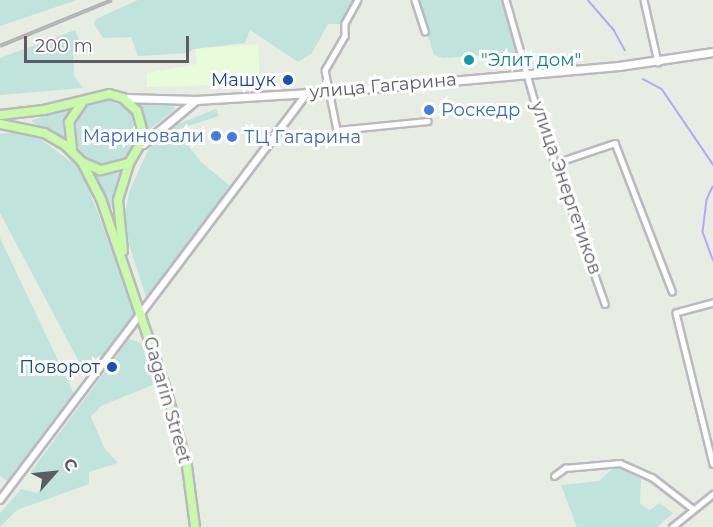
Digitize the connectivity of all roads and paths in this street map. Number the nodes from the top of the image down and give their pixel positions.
1 (358, 0) edge
2 (415, 0) edge
3 (506, 0) edge
4 (644, 0) edge
5 (425, 32) dead end
6 (713, 52) edge
7 (658, 62) junction
8 (529, 72) junction
9 (327, 92) junction
10 (308, 93) junction
11 (123, 98) junction
12 (85, 100) junction
13 (196, 100) junction
14 (0, 116) edge
15 (428, 121) dead end
16 (0, 124) edge
17 (141, 147) junction
18 (79, 159) junction
19 (129, 163) junction
20 (556, 163) junction
21 (128, 276) junction
22 (672, 291) dead end
23 (713, 303) edge
24 (605, 304) dead end
25 (142, 317) junction
26 (713, 464) edge
27 (554, 476) dead end
28 (713, 494) edge
29 (0, 500) edge
30 (692, 508) junction
31 (195, 527) edge
32 (672, 527) edge

1 - 9 street
2 - 5 street
3 - 8 street, улица Энергетиков
4 - 7 street
6 - 7 main road, улица Гагарина
7 - 8 main road, улица Гагарина
8 - 9 main road, улица Гагарина
8 - 20 street, улица Энергетиков
9 - 10 main road, улица Гагарина
9 - 15 street
10 - 13 main road, улица Гагарина
10 - 25 street
11 - 12 main road
11 - 13 main road, улица Гагарина
11 - 17 main road
12 - 14 main road
12 - 18 main road
13 - 17 main road
16 - 18 main road
17 - 19 main road
18 - 19 main road
18 - 21 main road
19 - 21 main road
20 - 22 street
20 - 24 street, улица Энергетиков
21 - 25 main road, Gagarin Street
23 - 26 street
25 - 29 street
25 - 31 main road, Gagarin Street
27 - 30 street
28 - 30 street
30 - 32 street

